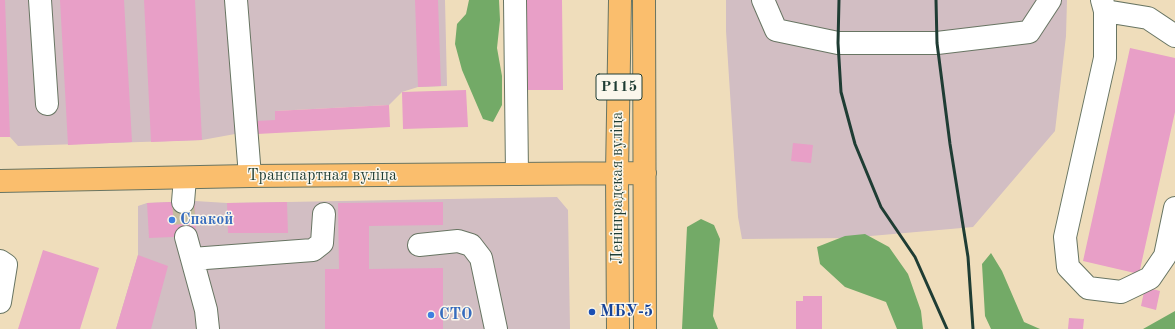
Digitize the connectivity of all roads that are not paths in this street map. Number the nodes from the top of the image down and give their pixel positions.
1 (40, 0) edge
2 (236, 0) edge
3 (515, 0) edge
4 (620, 0) edge
5 (644, 0) edge
6 (763, 0) edge
7 (1050, 0) edge
8 (1103, 5) edge
9 (1175, 36) edge
10 (47, 104) dead end
11 (645, 173) junction
12 (517, 174) junction
13 (617, 174) junction
14 (250, 176) junction
15 (185, 178) junction
16 (2, 185) edge
17 (183, 202) tunnel mouth
18 (1175, 208) edge
19 (324, 214) dead end
20 (186, 237) tunnel mouth
21 (419, 246) dead end
22 (192, 259) junction
23 (0, 261) edge
24 (0, 302) edge
25 (208, 329) edge
26 (496, 329) edge
27 (618, 329) edge
28 (645, 329) edge

1 - 10 lane
2 - 14 lane
3 - 12 lane
4 - 13 main road, Ленінградская вуліца / Р115
5 - 11 main road, Ленінградская вуліца / Р115
6 - 7 lane
8 - 9 lane
8 - 18 lane
11 - 13 main road, Транспартная вуліца
11 - 28 main road, Ленінградская вуліца / Р115
12 - 13 main road, Транспартная вуліца
12 - 14 main road, Транспартная вуліца
13 - 27 main road, Ленінградская вуліца / Р115
14 - 15 main road, Транспартная вуліца
15 - 16 main road, Транспартная вуліца
15 - 17 lane
19 - 22 lane
20 - 22 lane
21 - 26 lane
22 - 25 lane
23 - 24 lane

